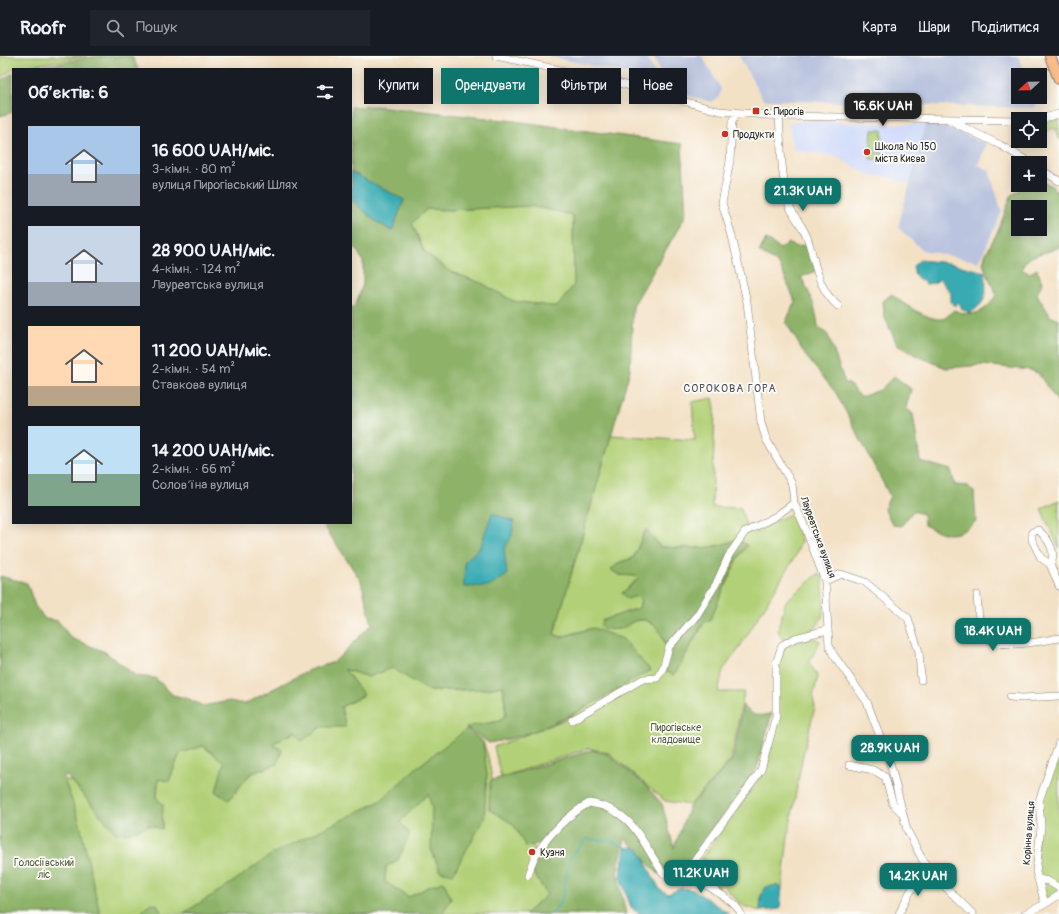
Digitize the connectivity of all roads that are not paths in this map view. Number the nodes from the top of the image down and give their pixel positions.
1 (496, 56) edge
2 (1050, 56) edge
3 (1059, 79) edge
4 (736, 113) junction
5 (1059, 114) edge
6 (779, 116) junction
7 (1047, 117) edge
8 (945, 118) junction
9 (1011, 120) edge
10 (1020, 156) edge
11 (1047, 173) edge
12 (1059, 181) edge
13 (838, 306) dead end
14 (794, 503) junction
15 (1050, 564) dead end
16 (825, 581) junction
17 (1059, 586) edge
18 (977, 595) dead end
19 (827, 630) junction
20 (1059, 638) edge
21 (921, 680) dead end
22 (1010, 696) dead end
23 (1059, 696) edge
24 (572, 720) dead end
25 (1059, 743) edge
26 (849, 765) dead end
27 (902, 813) junction
28 (690, 867) junction
29 (681, 873) junction
30 (932, 874) junction
31 (528, 875) dead end
32 (688, 875) junction
33 (1038, 879) junction
34 (1059, 888) edge
35 (1059, 895) edge
36 (1045, 904) junction
37 (742, 914) edge
38 (899, 914) edge
39 (973, 914) edge
40 (1025, 914) edge

1 - 4 street
2 - 3 highway
4 - 6 street
4 - 14 street, Лауреатська вулиця
5 - 7 street
6 - 8 street
6 - 13 street
8 - 9 street
8 - 10 street
11 - 12 street
14 - 16 street, Лауреатська вулиця
14 - 24 street
15 - 17 street
16 - 19 street, Лауреатська вулиця
16 - 21 street
18 - 20 street
19 - 27 street, Лауреатська вулиця
19 - 28 street
22 - 23 street
25 - 33 street, Корінна вулиця
26 - 27 street
27 - 30 street, Лауреатська вулиця
28 - 29 street
28 - 32 street
29 - 31 street
29 - 32 street
30 - 38 street
30 - 39 street, Лауреатська вулиця
32 - 37 street
33 - 34 street
33 - 36 street, Корінна вулиця
35 - 36 street
36 - 40 street

